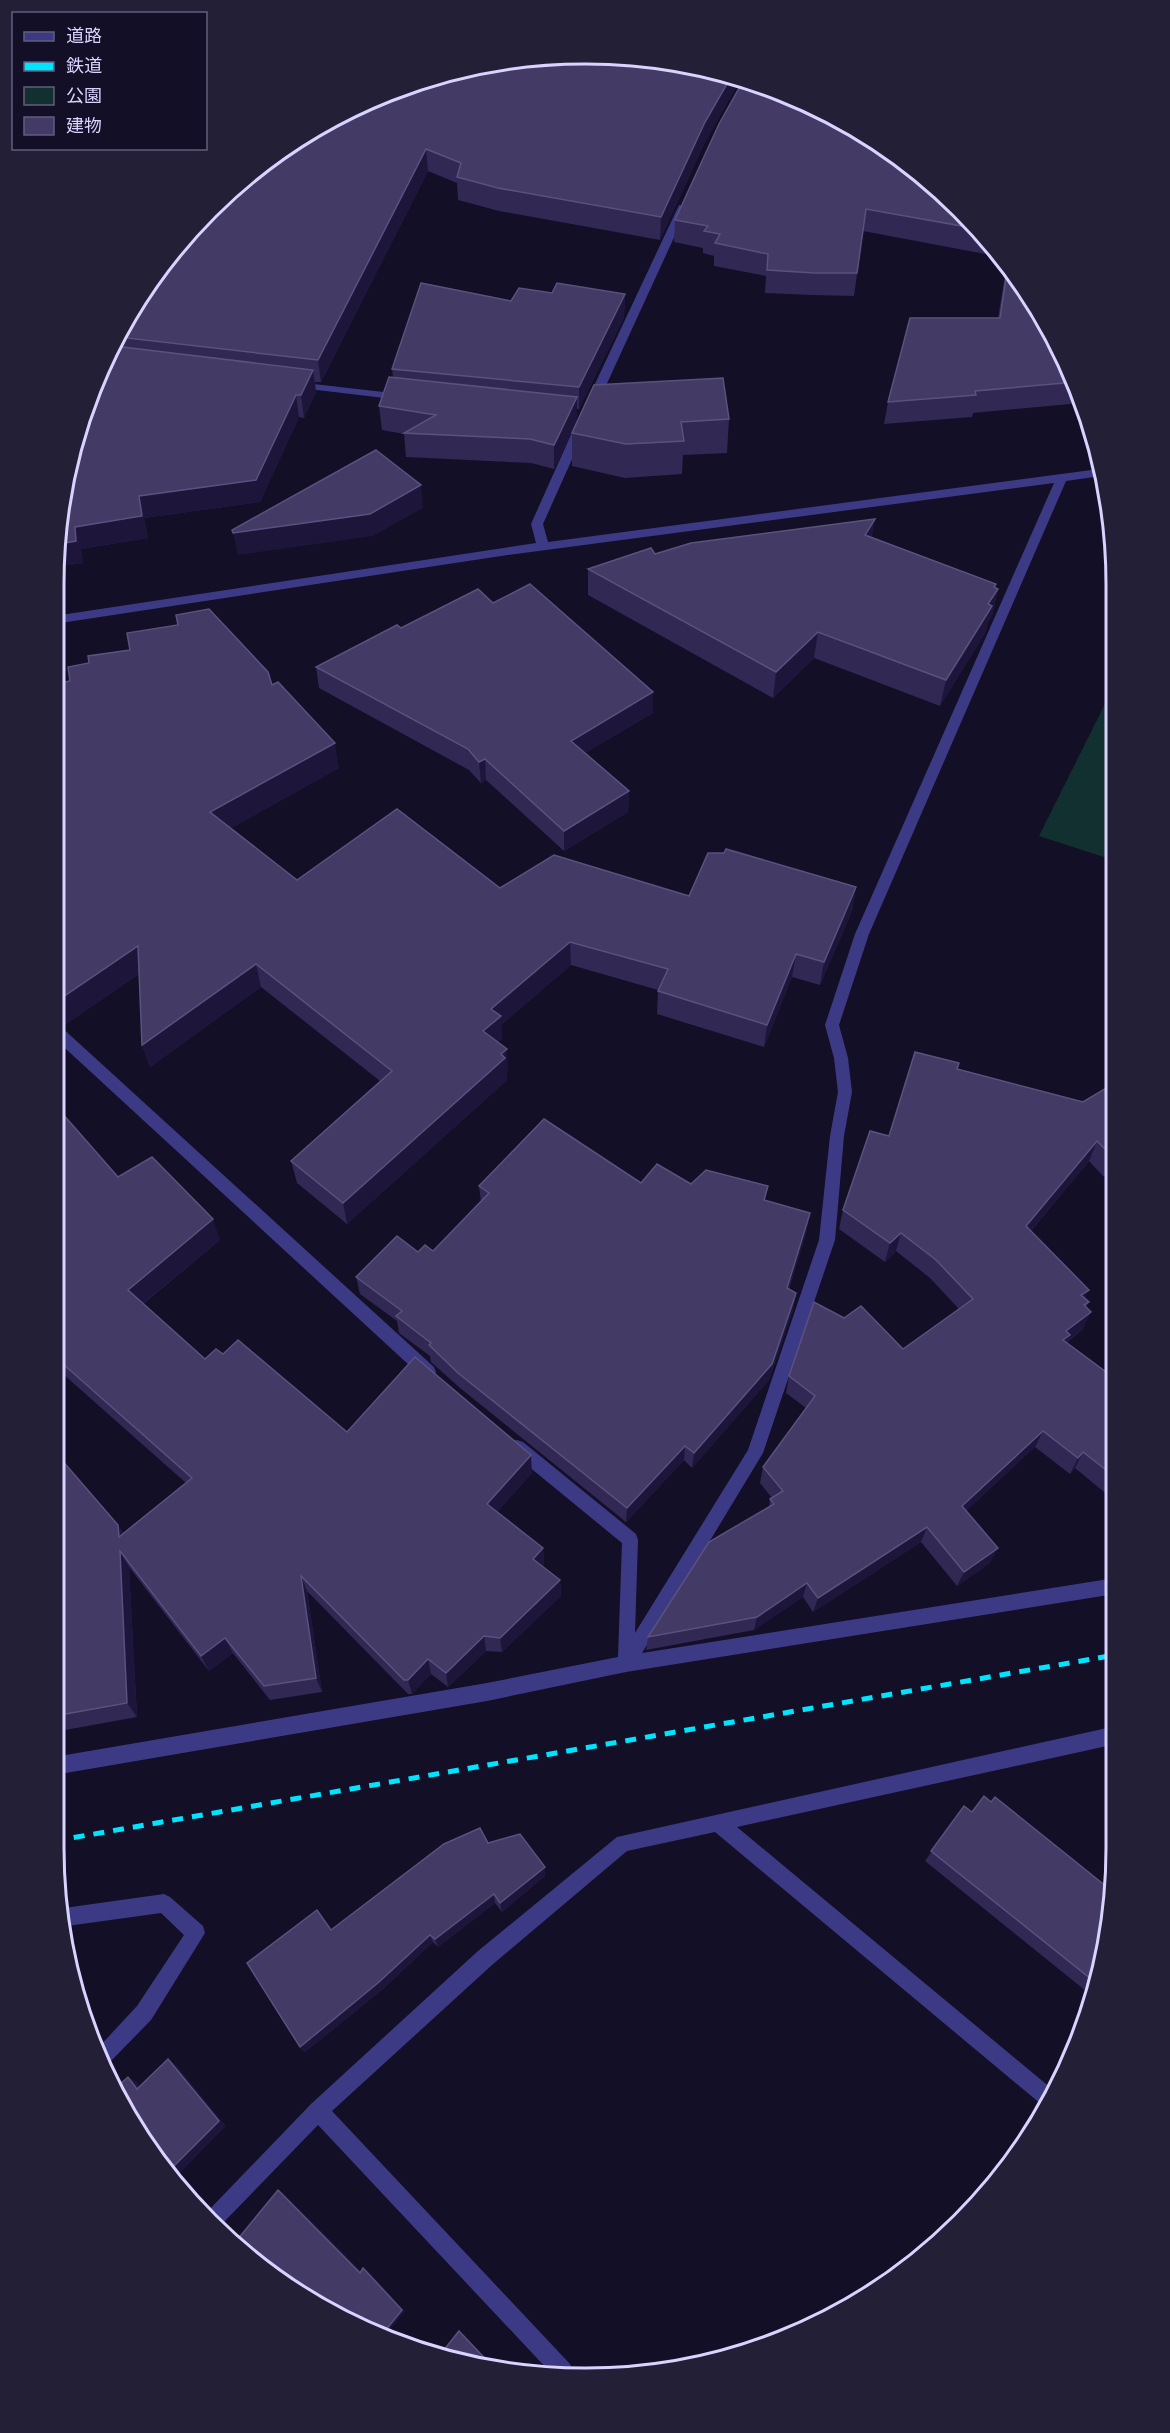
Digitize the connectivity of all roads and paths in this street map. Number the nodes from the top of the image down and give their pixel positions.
1 (686, 199) edge
2 (288, 384) edge
3 (414, 399) edge
4 (1093, 474) edge
5 (1061, 479) junction
6 (543, 546) junction
7 (64, 618) edge
8 (64, 1038) edge
9 (436, 1379) edge
10 (506, 1438) edge
11 (1106, 1587) edge
12 (626, 1664) junction
13 (1106, 1737) edge
14 (64, 1764) edge
15 (718, 1822) junction
16 (69, 1916) edge
17 (106, 2052) edge
18 (1043, 2094) edge
19 (318, 2112) junction
20 (216, 2215) edge
21 (558, 2367) edge

1 - 6 street
2 - 3 street
4 - 5 street
5 - 6 street
5 - 12 street
6 - 7 street
8 - 9 street
10 - 12 street
11 - 12 street
12 - 14 street
13 - 15 street
15 - 18 street
15 - 19 street
16 - 17 street
19 - 20 street
19 - 21 street

